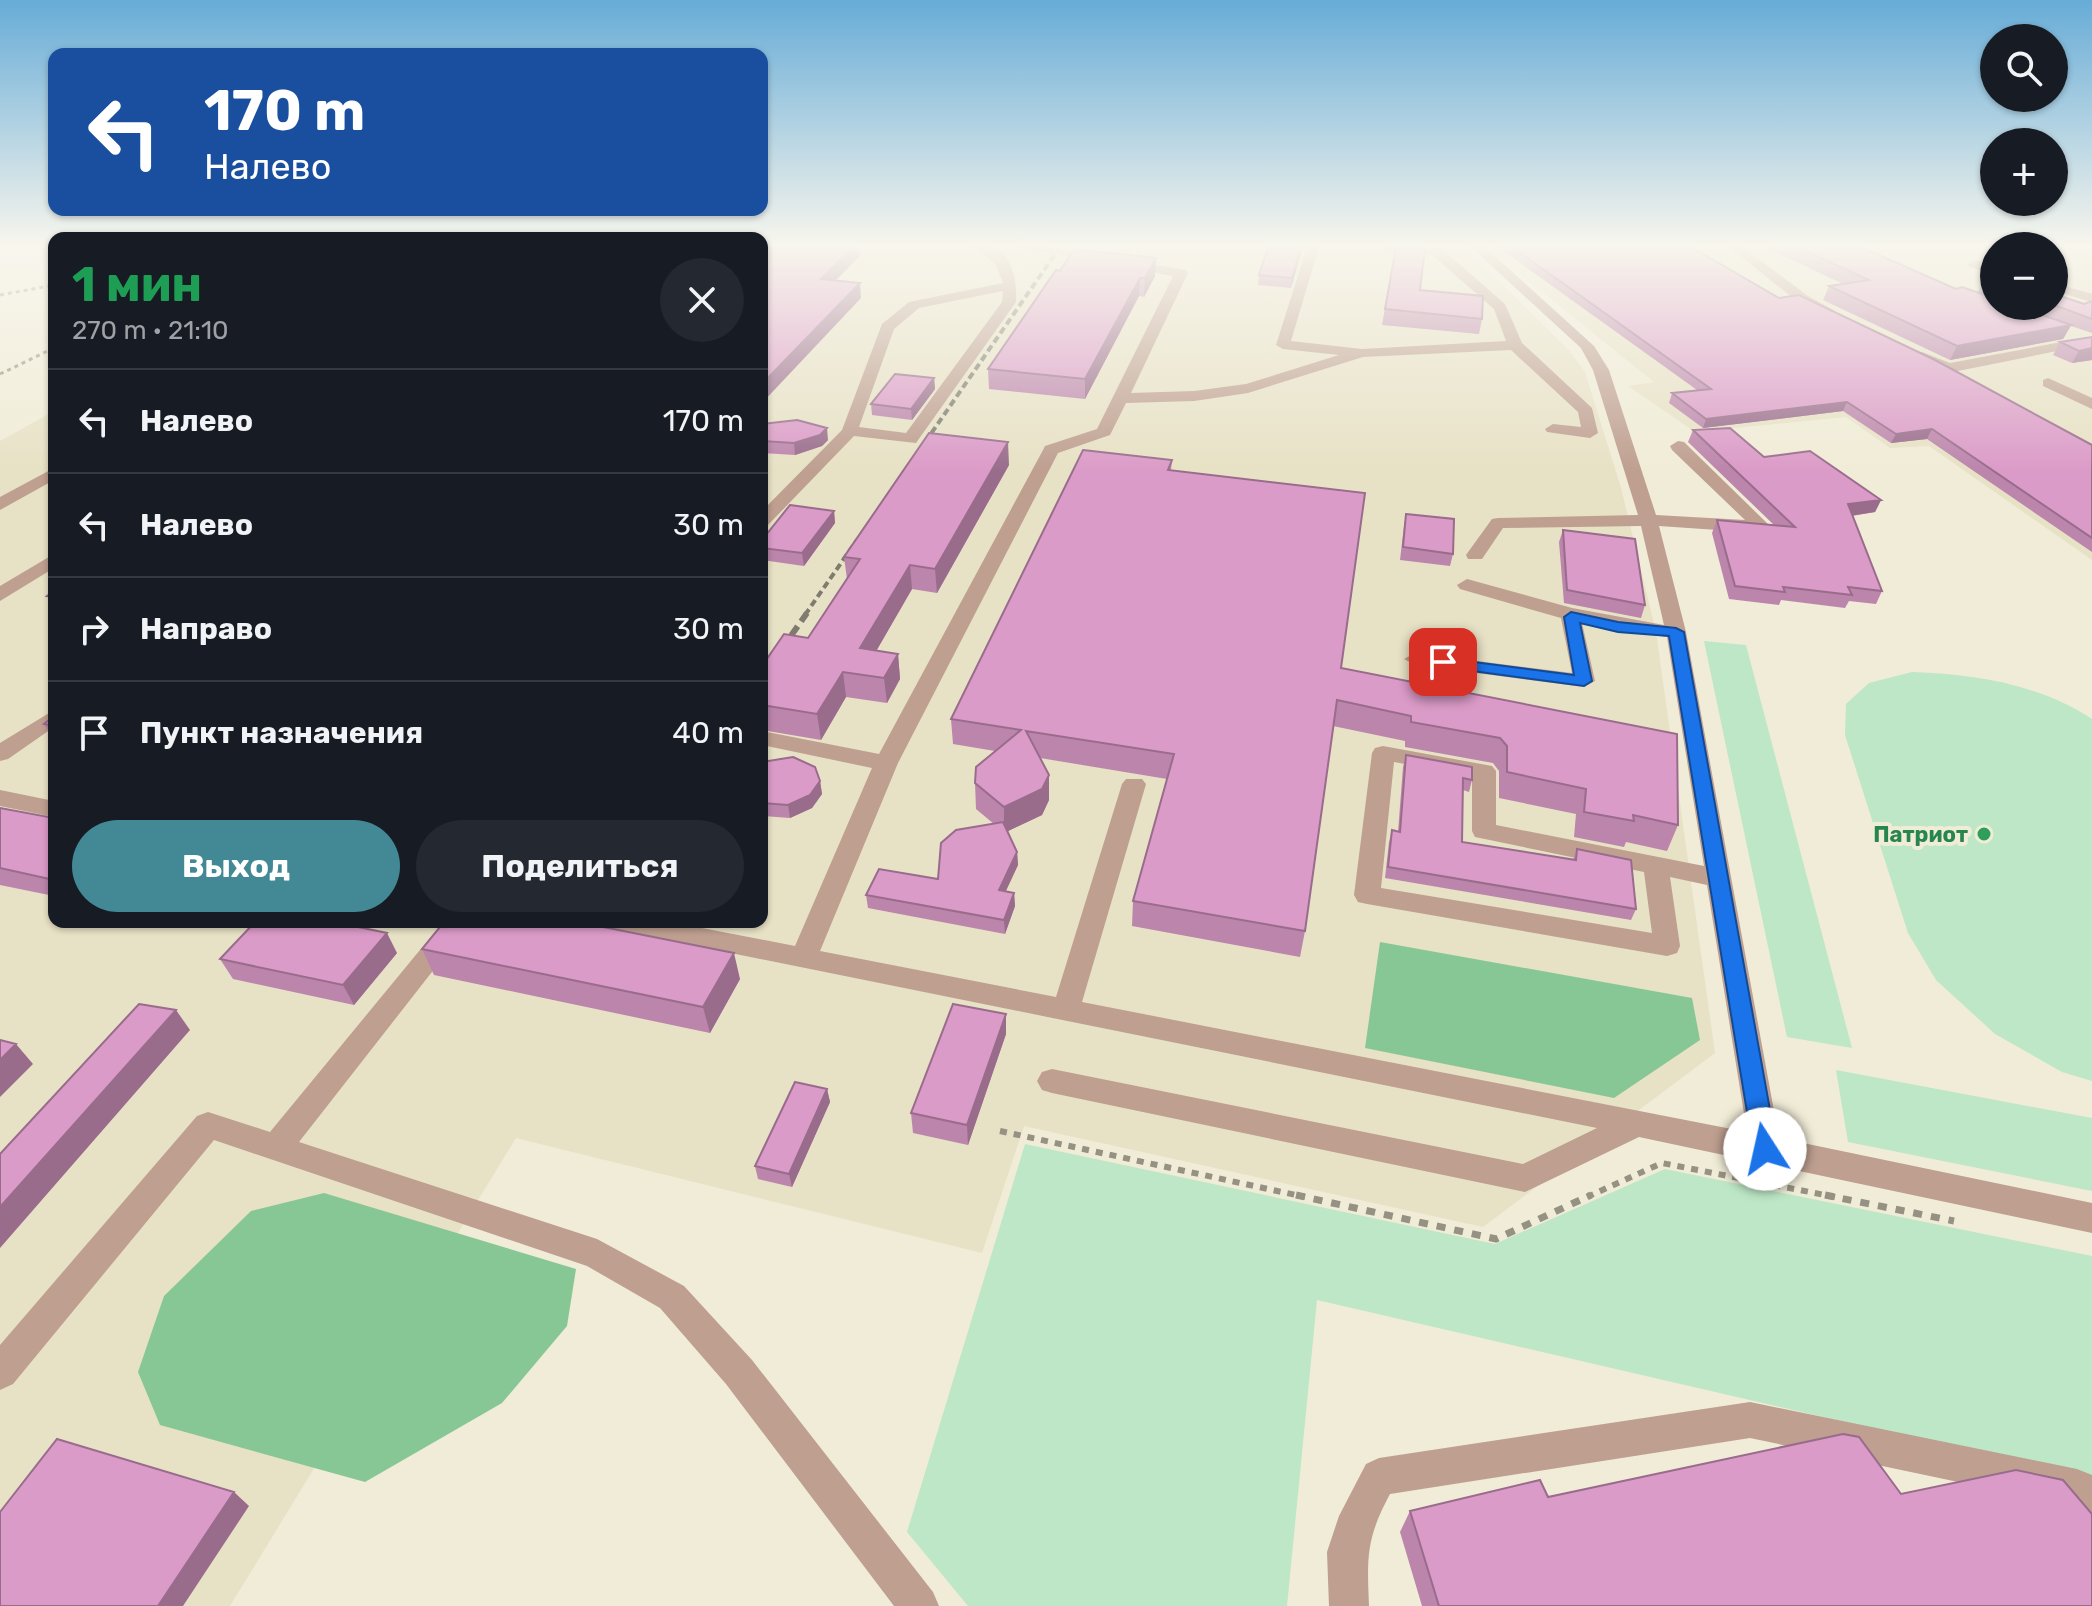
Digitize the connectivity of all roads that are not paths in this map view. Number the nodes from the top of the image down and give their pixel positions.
1 (893, 322) edge
2 (995, 322) edge
3 (1158, 322) edge
4 (1290, 322) edge
5 (1506, 322) edge
6 (1560, 322) edge
7 (2061, 330) edge
8 (2091, 341) edge
9 (1515, 345) junction
10 (1909, 349) edge
11 (1362, 353) junction
12 (2048, 383) dead end
13 (1123, 398) junction
14 (2092, 404) edge
15 (1553, 429) dead end
16 (850, 431) junction
17 (1678, 446) dead end
18 (48, 477) edge
19 (0, 505) edge
20 (768, 515) edge
21 (1649, 521) junction
22 (1475, 555) dead end
23 (48, 564) edge
24 (1467, 585) dead end
25 (0, 595) edge
26 (1571, 617) junction
27 (1676, 632) junction
28 (1415, 659) dead end
29 (48, 721) edge
30 (768, 739) edge
31 (0, 754) edge
32 (886, 763) junction
33 (1134, 784) dead end
34 (0, 798) edge
35 (48, 808) edge
36 (1656, 865) junction
37 (1718, 878) junction
38 (453, 928) edge
39 (652, 928) edge
40 (804, 958) junction
41 (1066, 1010) junction
42 (1052, 1081) dead end
43 (1638, 1123) junction
44 (276, 1148) junction
45 (1765, 1149) junction
46 (2092, 1218) edge
47 (0, 1372) edge
48 (2092, 1496) edge
49 (919, 1606) edge
50 (1349, 1606) edge

1 - 16 street
2 - 16 street
3 - 13 street
4 - 11 street
5 - 9 street
6 - 21 street
7 - 8 street
8 - 10 street
9 - 11 street
9 - 15 street
11 - 13 street
12 - 14 street
13 - 32 street
16 - 20 street
17 - 21 street
18 - 19 street
21 - 22 street
21 - 27 street
23 - 25 street
24 - 26 street
26 - 27 street
26 - 28 street
27 - 37 street
29 - 31 street
30 - 32 street
32 - 40 street
33 - 41 street
34 - 35 street
36 - 36 street
36 - 37 street
37 - 45 street
38 - 44 street
39 - 40 street
40 - 41 street
41 - 43 street
42 - 43 street
43 - 45 street
44 - 47 street
44 - 49 street
45 - 46 street
48 - 50 street

